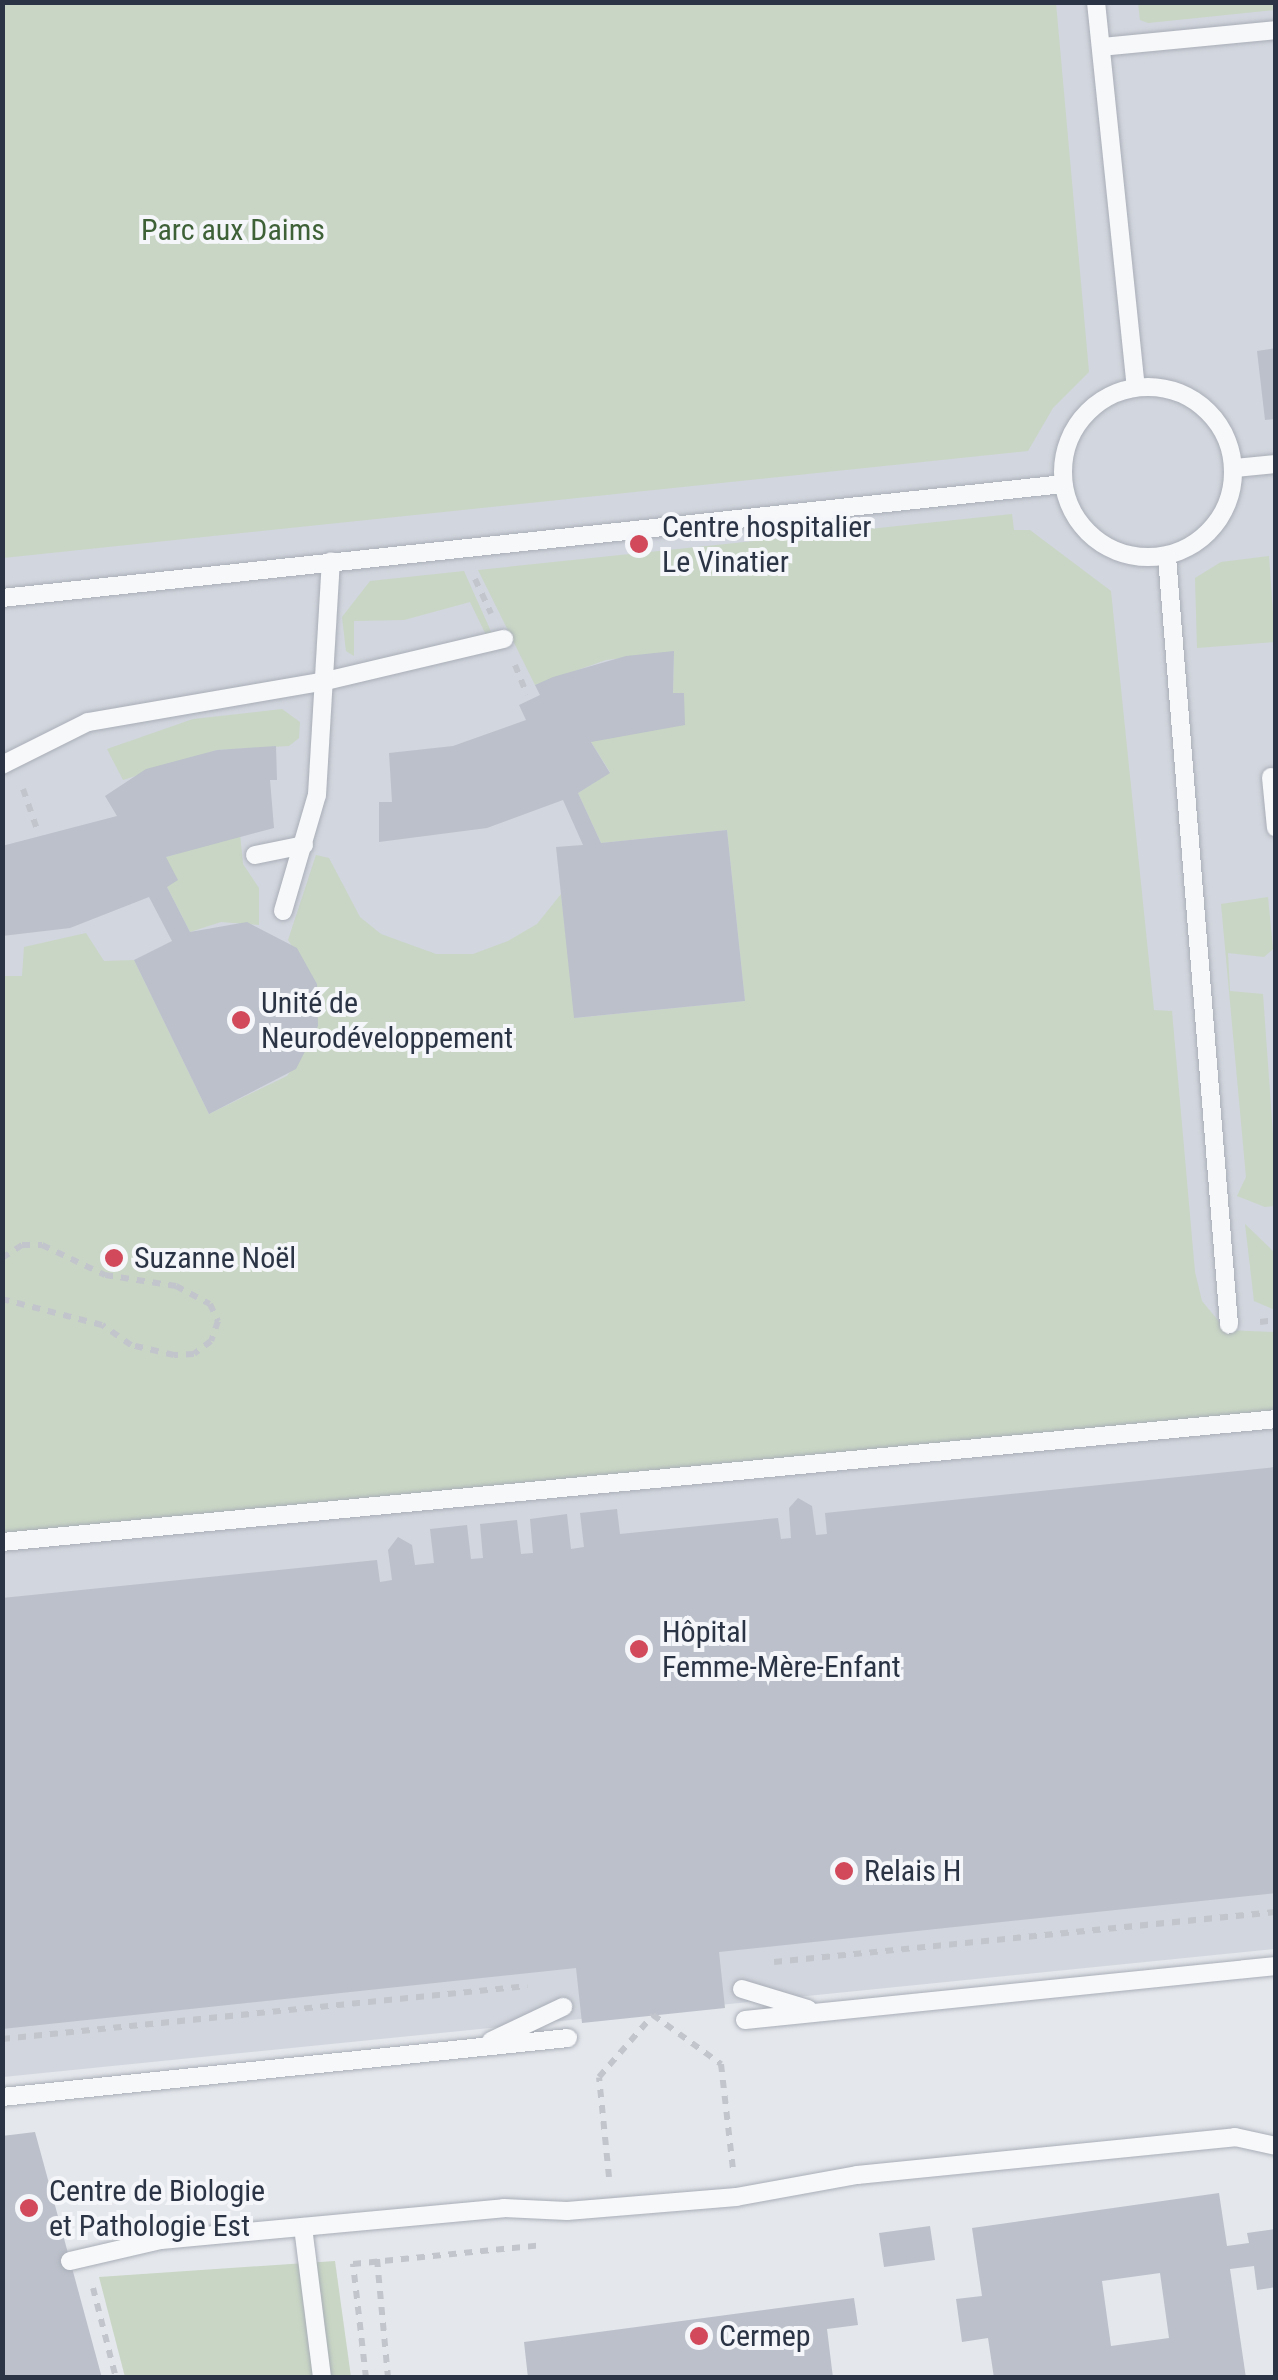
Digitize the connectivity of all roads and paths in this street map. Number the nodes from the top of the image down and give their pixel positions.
1 (1096, 2) edge
2 (1276, 30) edge
3 (1101, 47) junction
4 (1136, 387) junction
5 (1276, 464) edge
6 (1235, 468) junction
7 (1063, 484) junction
8 (1167, 557) junction
9 (331, 561) junction
10 (2, 598) edge
11 (504, 640) dead end
12 (326, 681) junction
13 (8, 762) edge
14 (1271, 777) dead end
15 (1276, 828) edge
16 (38, 832) dead end
17 (304, 845) junction
18 (255, 855) dead end
19 (284, 910) dead end
20 (2, 1258) edge
21 (2, 1299) edge
22 (1229, 1325) dead end
23 (1276, 1419) edge
24 (2, 1542) edge
25 (1276, 1912) edge
26 (760, 1964) dead end
27 (1276, 1966) edge
28 (538, 1985) dead end
29 (742, 1989) dead end
30 (563, 2007) dead end
31 (818, 2012) junction
32 (745, 2020) dead end
33 (568, 2038) dead end
34 (2, 2039) edge
35 (480, 2047) junction
36 (2, 2097) edge
37 (1276, 2146) edge
38 (736, 2196) junction
39 (612, 2207) junction
40 (373, 2220) junction
41 (302, 2227) junction
42 (555, 2244) dead end
43 (78, 2259) joint
44 (377, 2261) junction
45 (116, 2378) edge
46 (322, 2378) edge
47 (366, 2378) edge
48 (388, 2378) edge

1 - 3 lane
2 - 3 lane
3 - 4 lane
4 - 6 lane
4 - 7 lane
5 - 6 lane
6 - 8 lane
7 - 8 lane
7 - 9 lane
8 - 22 lane
9 - 10 lane
9 - 12 lane
11 - 12 lane
12 - 13 lane
12 - 17 lane
13 - 16 path
14 - 15 lane
17 - 18 lane
17 - 19 lane
20 - 21 path
23 - 24 lane
25 - 26 path
27 - 31 lane
28 - 34 path
29 - 31 lane
30 - 35 lane
31 - 32 lane
33 - 35 lane
35 - 36 lane
37 - 38 lane
38 - 39 lane
38 - 39 path
39 - 40 lane
40 - 41 lane
40 - 44 path
41 - 43 lane
41 - 46 lane
42 - 44 path
43 - 45 path
44 - 47 path
44 - 48 path

